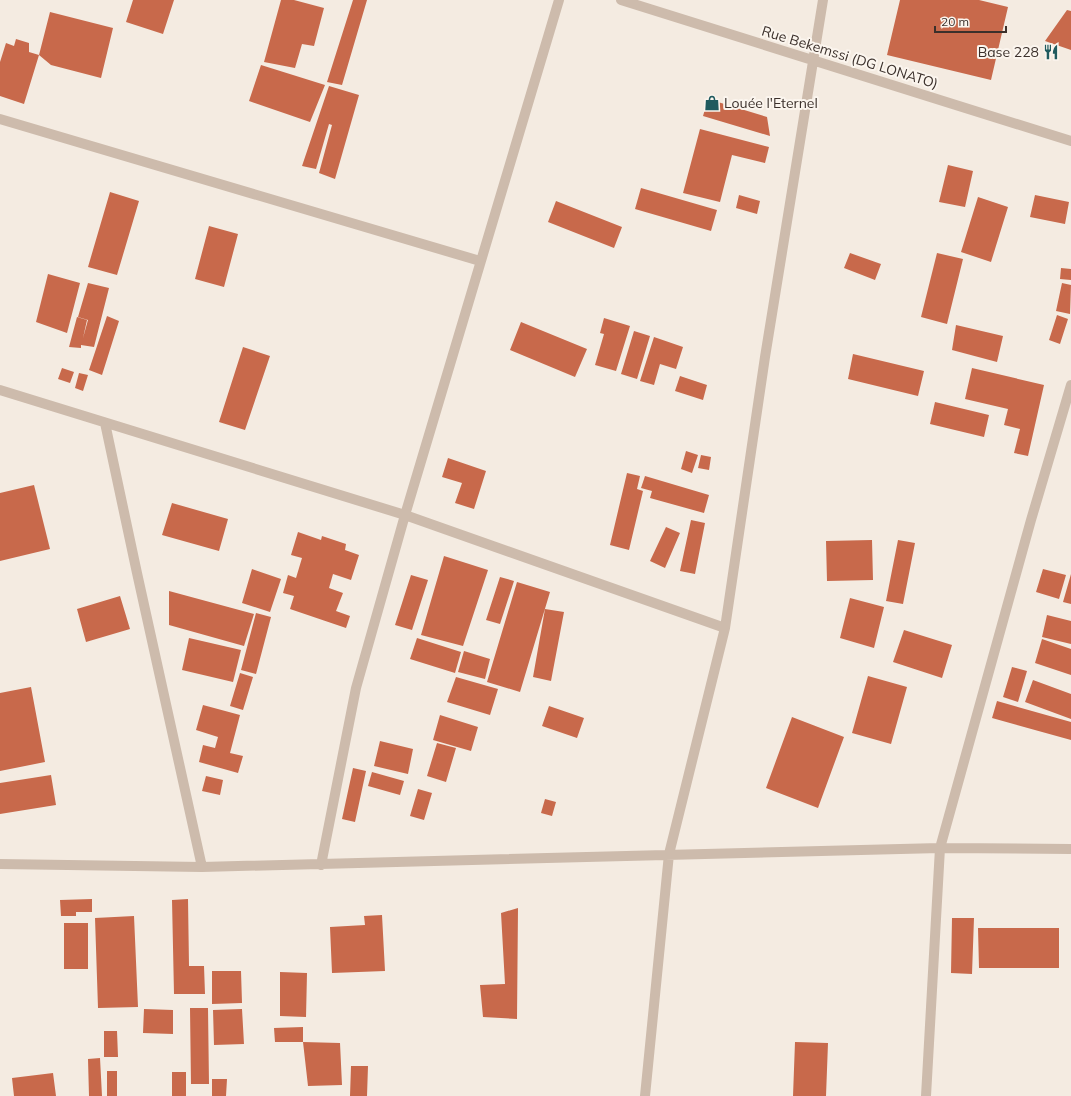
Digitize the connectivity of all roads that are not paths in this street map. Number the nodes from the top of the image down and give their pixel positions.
1 (559, 0) edge
2 (621, 0) edge
3 (823, 0) edge
4 (813, 60) junction
5 (0, 119) edge
6 (1071, 141) edge
7 (480, 261) junction
8 (1071, 385) edge
9 (0, 390) edge
10 (105, 422) junction
11 (405, 515) junction
12 (725, 628) junction
13 (940, 848) junction
14 (1071, 849) edge
15 (669, 854) junction
16 (0, 864) edge
17 (321, 864) junction
18 (202, 867) junction
19 (645, 1096) edge
20 (926, 1096) edge

1 - 7 street
2 - 4 street, Rue Bekemssi (DG LONATO)
3 - 4 street
4 - 6 street, Rue Bekemssi (DG LONATO)
4 - 12 street
5 - 7 street
7 - 11 street
8 - 13 street
9 - 10 street
10 - 11 street
10 - 18 street
11 - 12 street
11 - 17 street
12 - 15 street
13 - 14 street
13 - 15 street
13 - 20 street
15 - 17 street
15 - 19 street
16 - 18 street
17 - 18 street

